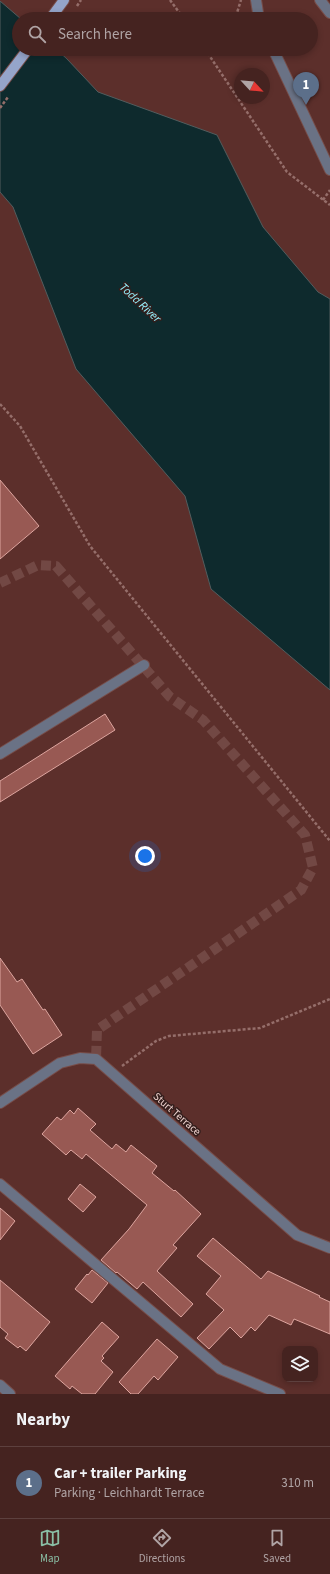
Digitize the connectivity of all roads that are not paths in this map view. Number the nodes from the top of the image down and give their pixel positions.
1 (64, 0) edge
2 (256, 0) edge
3 (320, 0) edge
4 (55, 12) edge
5 (258, 12) edge
6 (330, 13) edge
7 (23, 56) edge
8 (276, 56) edge
9 (0, 86) edge
10 (330, 170) edge
11 (144, 665) dead end
12 (0, 754) edge
13 (0, 1103) edge
14 (0, 1184) edge
15 (330, 1248) edge
16 (0, 1385) edge
17 (10, 1394) edge
18 (280, 1394) edge

1 - 4 main road
2 - 5 street
3 - 6 street
7 - 9 main road
8 - 10 street
11 - 12 street
13 - 15 street, Sturt Terrace
14 - 18 street
16 - 17 street

